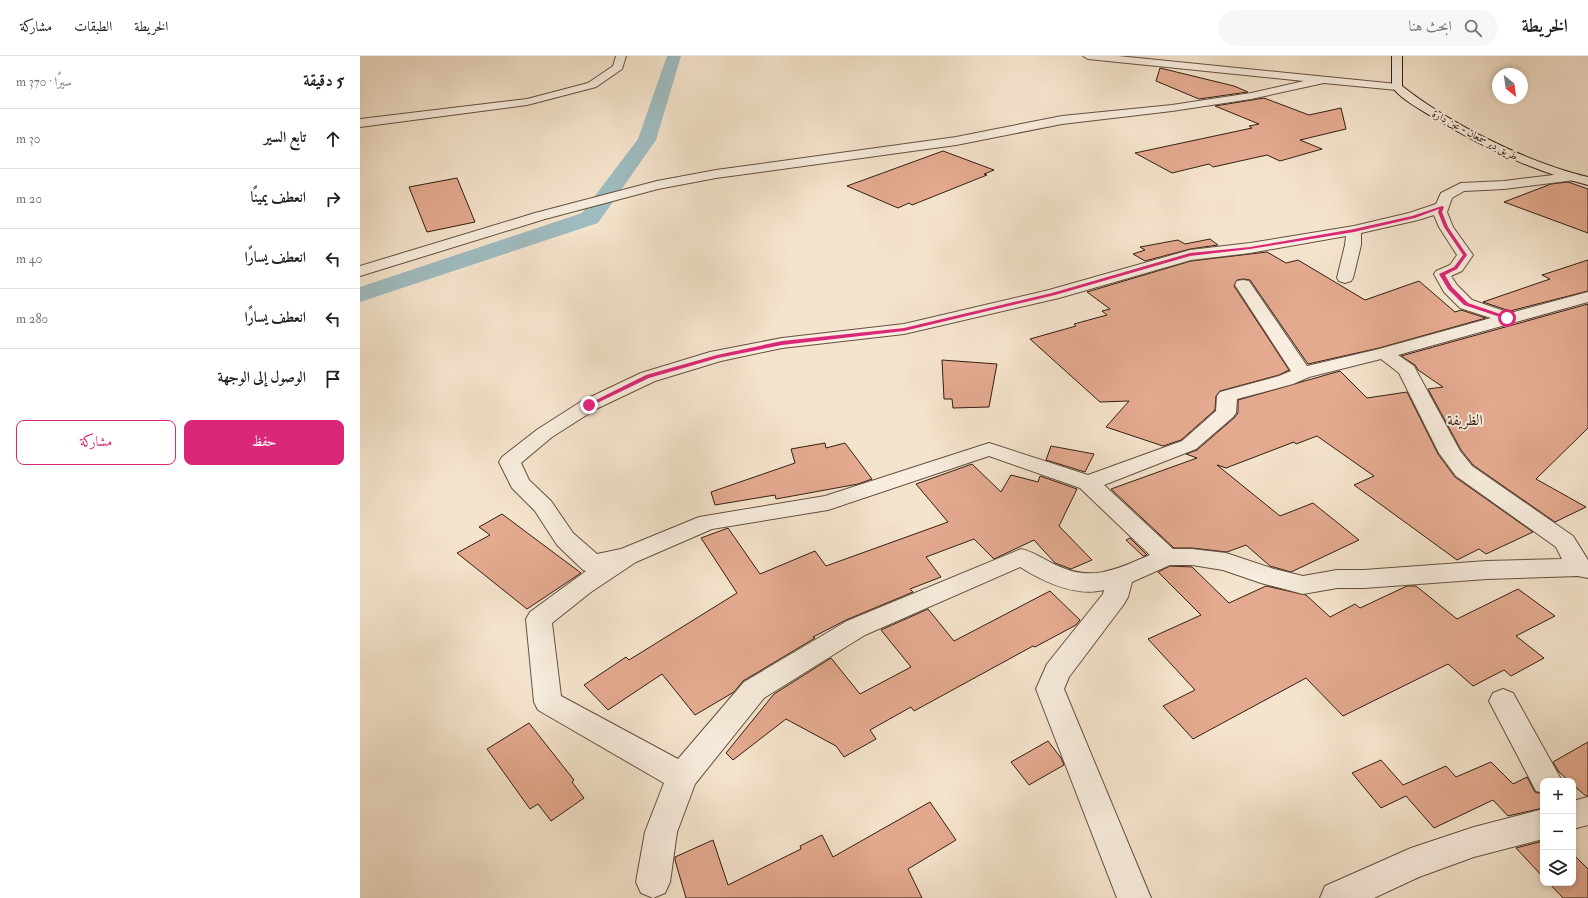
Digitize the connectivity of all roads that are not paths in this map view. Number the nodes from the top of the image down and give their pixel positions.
1 (620, 56) edge
2 (1088, 56) edge
3 (1397, 56) edge
4 (1323, 80) junction
5 (1397, 87) junction
6 (360, 123) edge
7 (1570, 177) junction
8 (1588, 181) edge
9 (1442, 207) junction
10 (1354, 230) junction
11 (360, 271) edge
12 (1345, 278) dead end
13 (1243, 285) dead end
14 (1588, 297) edge
15 (1507, 318) junction
16 (1384, 353) junction
17 (1302, 373) junction
18 (1088, 483) junction
19 (627, 556) junction
20 (1167, 557) junction
21 (1583, 568) edge
22 (1121, 577) junction
23 (1503, 701) dead end
24 (682, 778) junction
25 (1545, 778) edge
26 (1588, 811) edge
27 (1576, 814) edge
28 (1540, 825) edge
29 (654, 882) dead end
30 (1134, 898) edge
31 (1336, 898) edge

1 - 6 street
2 - 4 street
3 - 5 street
4 - 5 street
4 - 11 street
5 - 7 street, طريق دير سمعان - عين دارة
7 - 8 street, طريق دير سمعان - عين دارة
7 - 9 street
9 - 10 street
9 - 15 street
10 - 12 street
10 - 19 street
13 - 17 street
14 - 15 street
15 - 16 street
16 - 17 street
16 - 21 street
17 - 18 street
18 - 19 street
18 - 20 street
19 - 24 street
20 - 21 street
20 - 22 street
22 - 24 street
22 - 30 street
23 - 25 street
24 - 29 street
26 - 27 street
28 - 31 street

